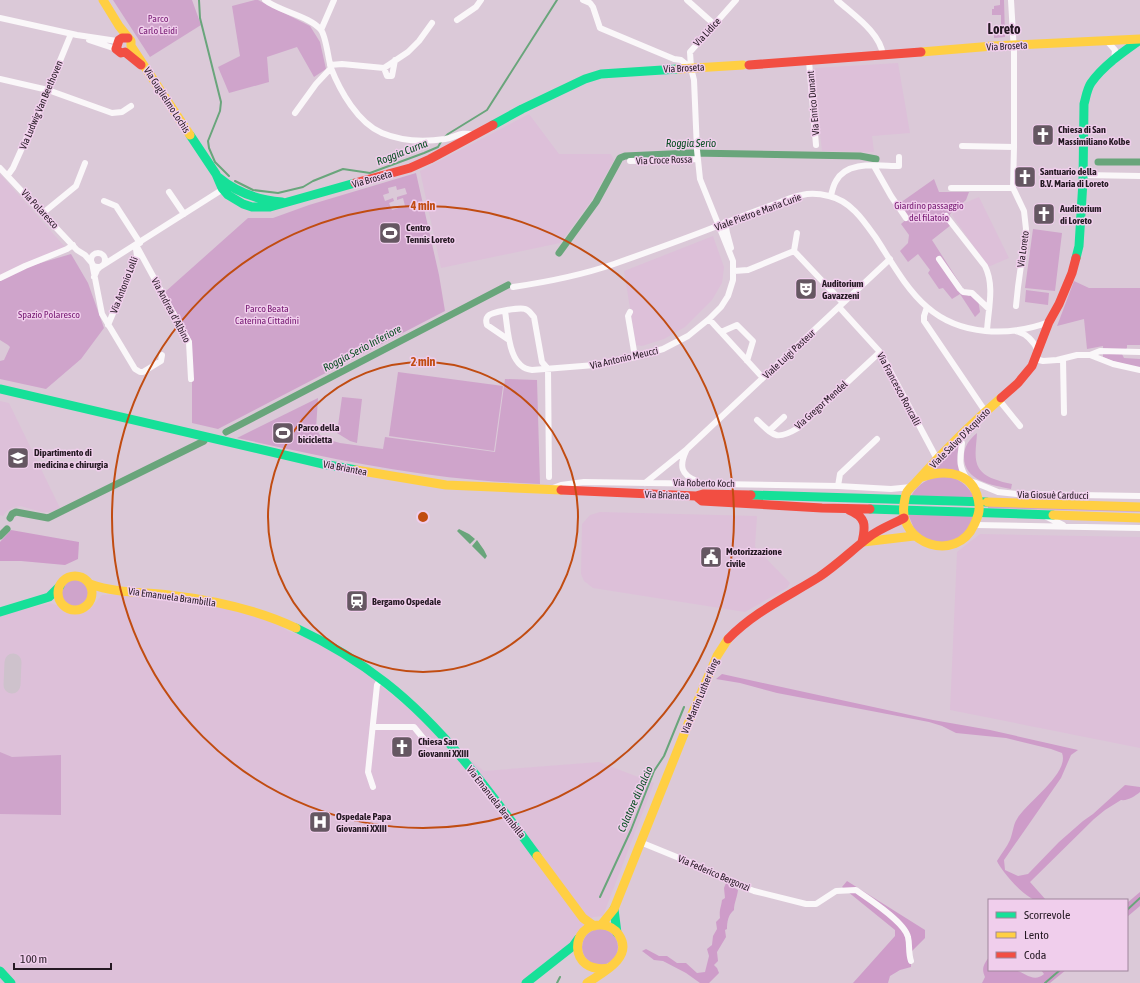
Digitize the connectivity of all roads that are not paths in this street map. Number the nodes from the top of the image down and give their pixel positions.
1 (103, 0) edge
2 (265, 0) edge
3 (334, 0) edge
4 (482, 0) edge
5 (583, 0) edge
6 (687, 0) edge
7 (736, 0) edge
8 (837, 0) edge
9 (1011, 0) edge
10 (591, 1) edge
11 (0, 18) edge
12 (456, 20) dead end
13 (432, 23) dead end
14 (715, 25) junction
15 (321, 30) junction
16 (74, 34) junction
17 (1106, 40) junction
18 (1140, 40) edge
19 (123, 44) junction
20 (1013, 45) junction
21 (883, 55) junction
22 (395, 60) junction
23 (809, 61) junction
24 (1113, 62) junction
25 (331, 66) junction
26 (384, 68) junction
27 (690, 68) junction
28 (0, 79) edge
29 (48, 90) junction
30 (131, 106) dead end
31 (295, 113) dead end
32 (474, 135) junction
33 (816, 145) dead end
34 (962, 146) dead end
35 (1014, 147) junction
36 (899, 157) dead end
37 (697, 159) junction
38 (630, 161) dead end
39 (85, 163) dead end
40 (874, 166) junction
41 (0, 168) edge
42 (8, 175) junction
43 (1083, 175) junction
44 (1140, 176) edge
45 (225, 187) junction
46 (951, 188) dead end
47 (1013, 188) junction
48 (169, 192) dead end
49 (830, 196) junction
50 (104, 201) dead end
51 (287, 202) junction
52 (43, 213) junction
53 (184, 214) junction
54 (946, 216) dead end
55 (906, 218) dead end
56 (725, 222) junction
57 (718, 225) junction
58 (797, 233) dead end
59 (138, 244) junction
60 (72, 245) junction
61 (79, 251) junction
62 (794, 252) junction
63 (100, 253) junction
64 (119, 256) junction
65 (890, 259) junction
66 (939, 259) dead end
67 (733, 261) junction
68 (92, 263) junction
69 (102, 266) junction
70 (734, 271) junction
71 (94, 277) junction
72 (0, 278) edge
73 (513, 287) dead end
74 (841, 305) junction
75 (926, 306) junction
76 (1016, 306) dead end
77 (989, 308) junction
78 (505, 311) junction
79 (630, 312) dead end
80 (709, 319) junction
81 (1049, 322) junction
82 (108, 325) junction
83 (986, 331) junction
84 (1015, 331) junction
85 (721, 332) junction
86 (509, 340) junction
87 (880, 352) junction
88 (1140, 352) edge
89 (162, 355) dead end
90 (1037, 355) junction
91 (1090, 356) junction
92 (635, 357) junction
93 (1063, 359) junction
94 (747, 361) junction
95 (548, 369) junction
96 (1140, 370) edge
97 (763, 378) junction
98 (191, 379) dead end
99 (0, 389) edge
100 (999, 400) junction
101 (985, 411) junction
102 (1064, 413) dead end
103 (784, 417) dead end
104 (757, 420) dead end
105 (1020, 426) dead end
106 (769, 431) junction
107 (877, 439) dead end
108 (962, 443) joint
109 (687, 449) junction
110 (937, 459) junction
111 (549, 477) dead end
112 (922, 477) junction
113 (968, 481) junction
114 (644, 483) junction
115 (701, 483) junction
116 (838, 486) junction
117 (911, 487) junction
118 (548, 490) junction
119 (696, 496) junction
120 (1140, 496) edge
121 (903, 499) junction
122 (979, 507) junction
123 (1140, 507) edge
124 (844, 508) junction
125 (903, 514) junction
126 (1042, 514) junction
127 (1140, 518) edge
128 (976, 525) junction
129 (1066, 526) junction
130 (1140, 528) edge
131 (914, 536) junction
132 (862, 542) junction
133 (90, 584) junction
134 (60, 586) junction
135 (112, 590) junction
136 (92, 596) junction
137 (42, 600) junction
138 (61, 602) junction
139 (0, 612) edge
140 (381, 679) junction
141 (373, 728) junction
142 (428, 744) dead end
143 (373, 787) dead end
144 (640, 842) junction
145 (614, 909) junction
146 (583, 918) junction
147 (598, 925) junction
148 (617, 932) junction
149 (581, 936) junction
150 (559, 957) junction
151 (911, 961) dead end
152 (609, 968) junction
153 (0, 972) edge
154 (584, 972) edge
155 (11, 983) edge
156 (526, 983) edge

1 - 19 street
2 - 15 street
3 - 15 street
4 - 12 street
5 - 10 street
6 - 14 street
7 - 14 street, Via Lidice
8 - 21 street
9 - 20 street, Via Loreto
10 - 27 street
11 - 16 street
13 - 22 street
14 - 27 street, Via Lidice
15 - 25 street
16 - 19 street
16 - 29 street, Via Ludwig Van Beethoven
17 - 18 street, Via Broseta
17 - 20 street, Via Broseta
17 - 24 street
18 - 24 street, Viale Salvo D'Acquisto
19 - 45 street, Via Guglielmo Lochis
20 - 21 street, Via Broseta
20 - 35 street, Via Loreto
21 - 23 street, Via Broseta
22 - 26 street
22 - 26 street
23 - 27 street, Via Broseta
23 - 33 street, Via Enrico Dunant
24 - 43 street, Viale Salvo D'Acquisto
25 - 26 street
25 - 31 street
25 - 32 street
27 - 32 street, Via Broseta
27 - 37 street, Via Croce Rossa
28 - 29 street
29 - 30 street
29 - 42 street, Via Ludwig Van Beethoven
32 - 51 street, Via Broseta
34 - 35 street
35 - 47 street, Via Loreto
36 - 40 street
37 - 38 street, Via Croce Rossa
37 - 57 street, Via Croce Rossa
39 - 52 street
40 - 49 street
40 - 55 street
41 - 42 street, Via Polaresco
42 - 52 street, Via Polaresco
43 - 44 street
43 - 81 street, Viale Salvo D'Acquisto
45 - 51 street, Via Broseta
45 - 51 street, Via Broseta
45 - 53 street
46 - 47 street
47 - 76 street, Via Loreto
48 - 53 street
49 - 56 street, Viale Pietro e Maria Curie
49 - 65 street, Viale Pietro e Maria Curie
50 - 59 street
52 - 60 street, Via Polaresco
53 - 59 street
54 - 77 street
56 - 57 street, Viale Pietro e Maria Curie
56 - 67 street, Via Antonio Meucci
57 - 67 street, Via Antonio Meucci
57 - 73 street, Viale Pietro e Maria Curie
58 - 62 street
59 - 64 street
59 - 82 street, Via Antonio Lolli
59 - 98 street, Via Andrea d'Albino
60 - 61 street, Via Polaresco
60 - 72 street
61 - 63 street
61 - 68 street, Via Polaresco
62 - 70 street
62 - 74 street, Via Francesco Roncalli
63 - 64 street
63 - 68 street
63 - 69 street
64 - 69 street
65 - 74 street, Viale Luigi Pasteur
65 - 75 street, Viale Pietro e Maria Curie
66 - 77 street
67 - 70 street, Via Antonio Meucci
68 - 69 street, Via Polaresco
68 - 71 street
69 - 71 street
70 - 80 street, Via Antonio Meucci
71 - 82 street
74 - 87 street, Via Francesco Roncalli
74 - 97 street, Viale Luigi Pasteur
75 - 83 street, Viale Pietro e Maria Curie
75 - 101 street
77 - 83 street
78 - 86 street, Via Antonio Meucci
78 - 86 street
78 - 95 street
79 - 92 street
80 - 85 street
80 - 92 street, Via Antonio Meucci
81 - 84 street, Viale Pietro e Maria Curie
81 - 90 street, Viale Salvo D'Acquisto
82 - 89 street
83 - 84 street, Viale Pietro e Maria Curie
84 - 90 street
85 - 94 street
85 - 94 street
86 - 95 street, Via Antonio Meucci
87 - 106 street, Via Gregor Mendel
87 - 110 street, Via Francesco Roncalli
88 - 91 street
90 - 93 street
90 - 100 street, Viale Salvo D'Acquisto
91 - 93 street
91 - 96 street
92 - 95 street, Via Antonio Meucci
93 - 102 street
94 - 97 street
95 - 111 street
97 - 109 street, Viale Luigi Pasteur
99 - 118 street, Via Briantea
100 - 101 street, Viale Salvo D'Acquisto
100 - 105 street, Viale Salvo D'Acquisto
100 - 108 street
101 - 110 street, Viale Salvo D'Acquisto
103 - 106 street
104 - 106 street
107 - 116 street
108 - 113 street
109 - 114 street, Viale Luigi Pasteur
109 - 115 street
110 - 112 street, Viale Salvo D'Acquisto
112 - 113 street, Via Giosuè Carducci
112 - 117 street, Via Giosuè Carducci
113 - 120 street, Via Giosuè Carducci
113 - 122 street
114 - 115 street, Via Roberto Koch
114 - 118 street, Via Roberto Koch
115 - 116 street, Via Roberto Koch
116 - 117 street, Via Roberto Koch
117 - 121 street, Via Giosuè Carducci
118 - 119 street, Via Briantea
119 - 121 street, Via Briantea
119 - 124 street, Via Briantea
121 - 122 street, Via Giosuè Carducci
121 - 125 street, Via Giosuè Carducci
122 - 123 street, Via Giosuè Carducci
122 - 125 street, Via Giosuè Carducci
122 - 126 street, Via Giosuè Carducci
122 - 128 street
124 - 125 street, Via Briantea
124 - 132 street, Via Briantea
125 - 131 street
125 - 132 street, Via Giosuè Carducci
126 - 127 street, Via Giosuè Carducci
126 - 129 street, Via Giosuè Carducci
128 - 129 street, Via Giosuè Carducci
128 - 131 street
129 - 130 street, Via Giosuè Carducci
131 - 132 street
132 - 144 street, Via Martin Luther King
133 - 134 street, Via Emanuela Brambilla
133 - 135 street, Via Emanuela Brambilla
133 - 136 street
134 - 137 street, Via Emanuela Brambilla
134 - 138 street
135 - 136 street, Via Emanuela Brambilla
135 - 140 street, Via Emanuela Brambilla
136 - 138 street, Via Emanuela Brambilla
137 - 138 street, Via Emanuela Brambilla
137 - 139 street, Via Emanuela Brambilla
140 - 141 street
140 - 146 street, Via Emanuela Brambilla
141 - 142 street
141 - 143 street
144 - 145 street, Via Martin Luther King
144 - 151 street, Via Federico Bergonzi
145 - 147 street, Via Martin Luther King
145 - 148 street, Via Martin Luther King
146 - 147 street, Via Emanuela Brambilla
146 - 149 street
147 - 148 street
147 - 149 street, Via Martin Luther King
148 - 152 street, Via Martin Luther King
149 - 150 street, Via Martin Luther King
149 - 154 street
150 - 154 street
150 - 156 street, Via Martin Luther King
152 - 154 street, Via Martin Luther King
152 - 154 street
153 - 155 street

